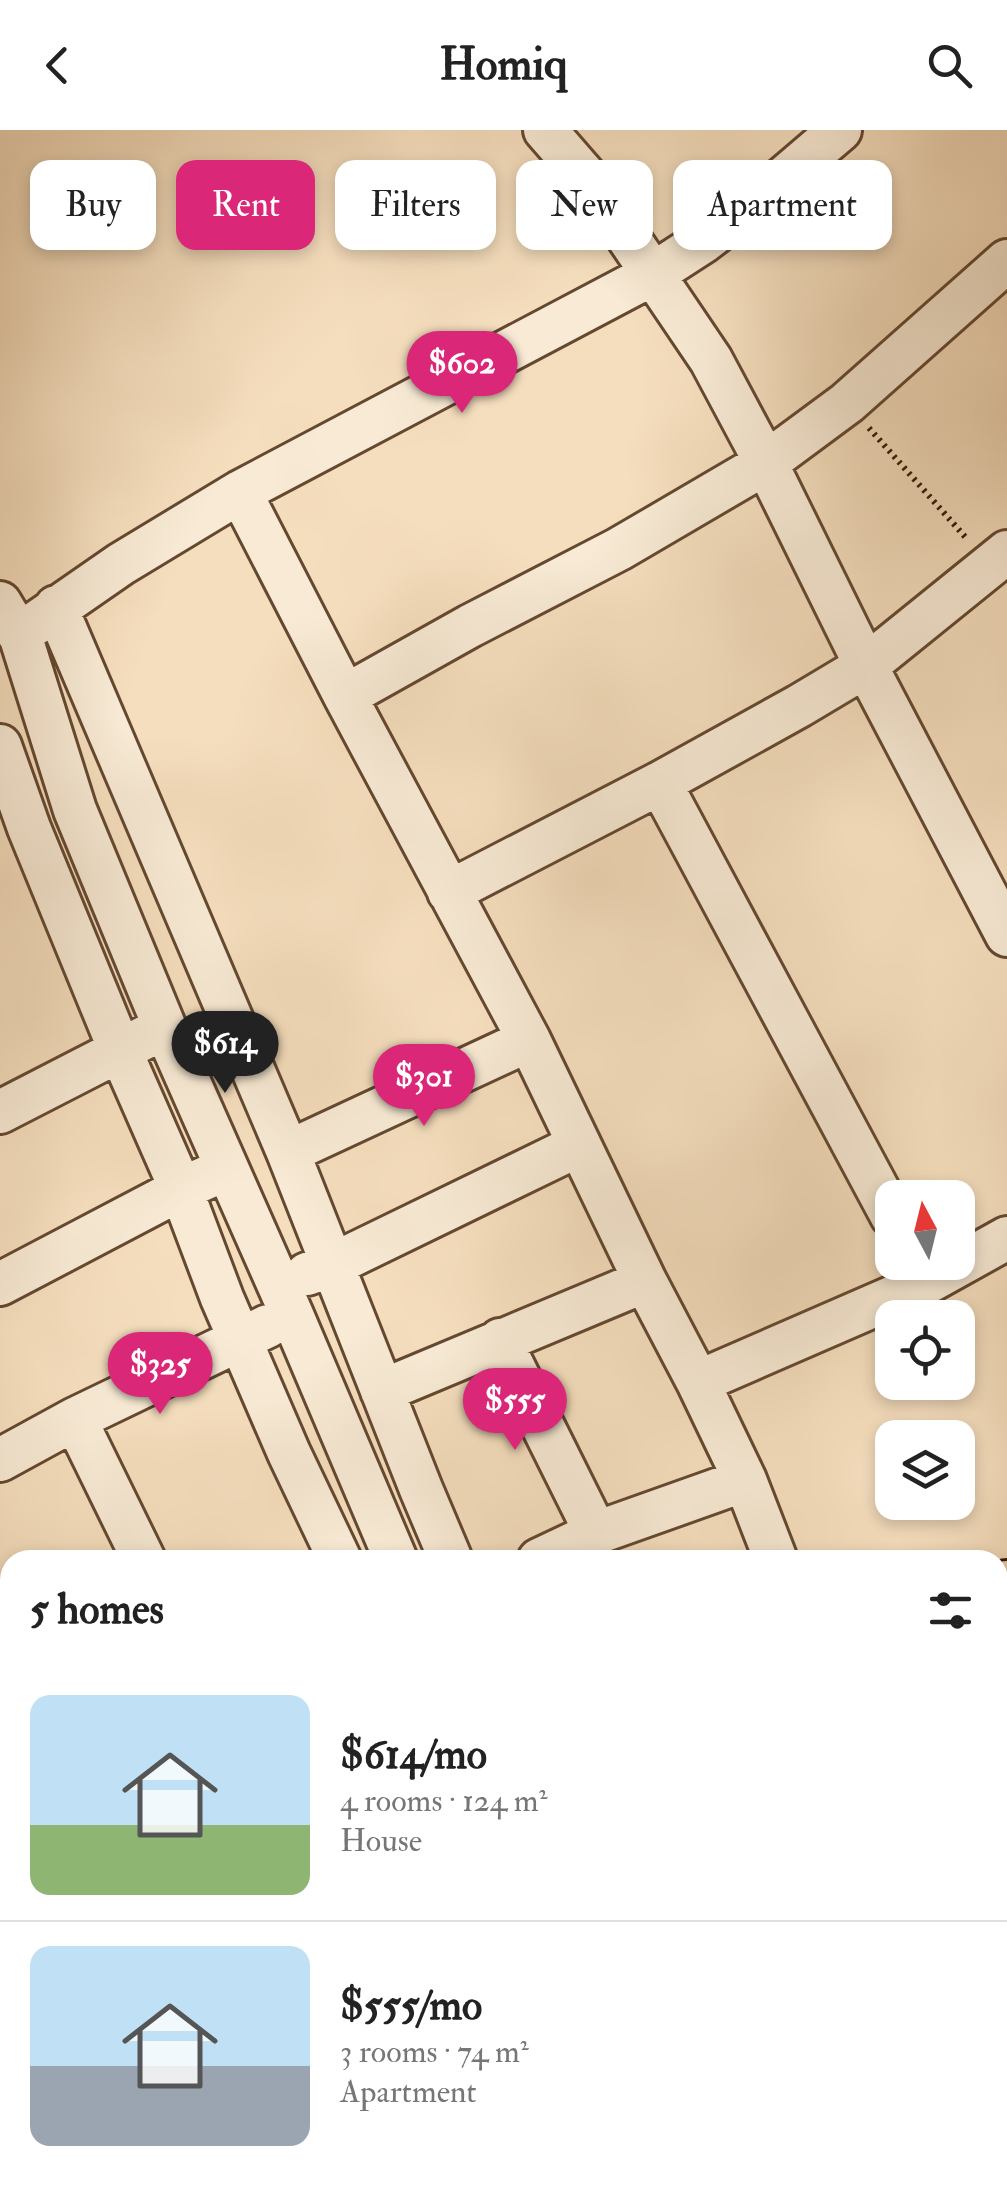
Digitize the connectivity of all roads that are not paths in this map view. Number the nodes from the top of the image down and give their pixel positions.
1 (545, 130) edge
2 (840, 130) edge
3 (1007, 262) edge
4 (653, 274) junction
5 (766, 463) junction
6 (240, 492) junction
7 (1001, 569) edge
8 (56, 607) junction
9 (7, 631) edge
10 (866, 666) junction
11 (345, 696) junction
12 (0, 746) edge
13 (660, 783) junction
14 (994, 879) edge
15 (450, 892) junction
16 (1007, 935) edge
17 (165, 1028) junction
18 (529, 1040) junction
19 (120, 1050) junction
20 (0, 1112) edge
21 (579, 1145) junction
22 (288, 1152) junction
23 (226, 1169) junction
24 (875, 1184) edge
25 (181, 1188) junction
26 (1007, 1238) edge
27 (975, 1251) edge
28 (332, 1265) junction
29 (907, 1280) edge
30 (644, 1281) junction
31 (0, 1284) edge
32 (286, 1300) junction
33 (241, 1337) junction
34 (500, 1340) junction
35 (698, 1382) junction
36 (382, 1391) junction
37 (75, 1418) junction
38 (0, 1460) edge
39 (745, 1480) junction
40 (596, 1533) junction
41 (139, 1550) edge
42 (335, 1550) edge
43 (392, 1550) edge
44 (448, 1550) edge
45 (560, 1550) edge
46 (772, 1550) edge

1 - 4 street
2 - 4 street
3 - 5 street
4 - 5 street
4 - 6 street
5 - 10 street
5 - 11 street
6 - 8 street
6 - 11 street
7 - 10 street
8 - 9 street
8 - 22 street
9 - 17 street
10 - 13 street
10 - 14 street
11 - 15 street
12 - 19 street
13 - 15 street
13 - 24 street
14 - 16 street
15 - 18 street
17 - 19 street
17 - 23 street
18 - 21 street
18 - 22 street
19 - 20 street
19 - 25 street
21 - 28 street
21 - 30 street
22 - 28 street
23 - 25 street
23 - 32 street
25 - 31 street
25 - 33 street
26 - 27 street
28 - 32 street
28 - 36 street
29 - 35 street
30 - 34 street
30 - 35 street
32 - 33 street
32 - 43 street
33 - 37 street
33 - 42 street
34 - 36 street
34 - 40 street
35 - 39 street
36 - 44 street
37 - 38 street
37 - 41 street
39 - 40 street
39 - 46 street
40 - 45 street

